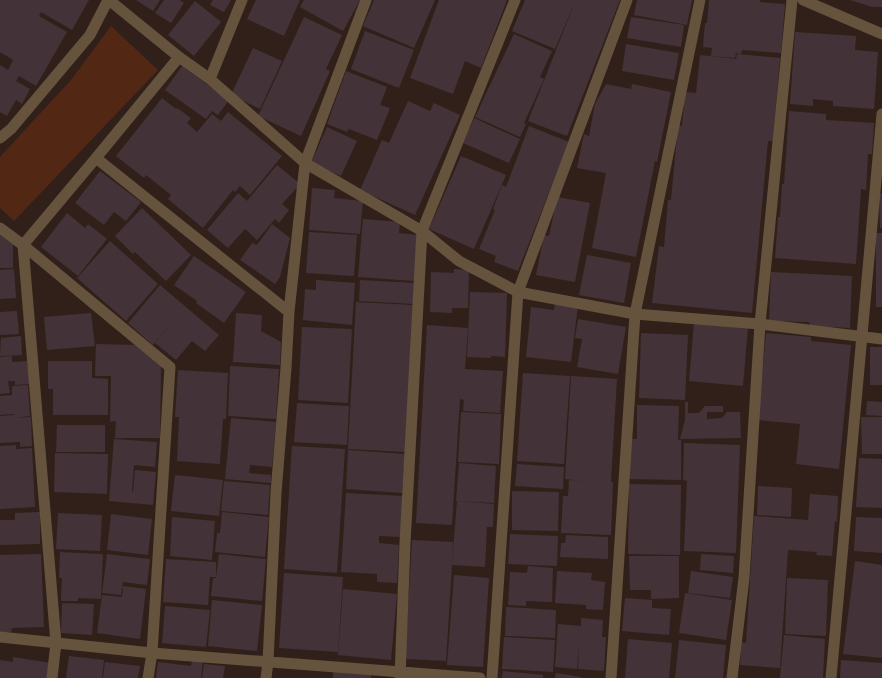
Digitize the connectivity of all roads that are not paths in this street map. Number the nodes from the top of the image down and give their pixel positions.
1 (109, 0) edge
2 (242, 0) edge
3 (366, 0) edge
4 (515, 0) edge
5 (627, 0) edge
6 (700, 0) edge
7 (792, 0) edge
8 (803, 0) edge
9 (882, 34) edge
10 (179, 58) junction
11 (210, 79) junction
12 (882, 114) edge
13 (0, 138) edge
14 (96, 158) junction
15 (305, 163) junction
16 (0, 228) edge
17 (422, 231) junction
18 (23, 244) junction
19 (518, 292) junction
20 (289, 312) junction
21 (635, 314) junction
22 (760, 324) junction
23 (862, 337) junction
24 (882, 339) edge
25 (0, 637) edge
26 (56, 644) junction
27 (152, 653) junction
28 (268, 662) junction
29 (400, 675) edge
30 (52, 678) edge
31 (148, 678) edge
32 (266, 678) edge
33 (480, 678) edge
34 (492, 678) edge
35 (611, 678) edge
36 (732, 678) edge
37 (830, 678) edge

1 - 10 street
1 - 13 street
2 - 11 street
3 - 15 street
4 - 17 street
5 - 19 street
6 - 21 street
7 - 22 street
8 - 9 street
10 - 11 street
10 - 14 street
11 - 15 street
12 - 23 street
14 - 18 street
14 - 20 street
15 - 17 street
15 - 20 street
16 - 18 street
17 - 19 street
17 - 29 street
18 - 26 street
18 - 27 street
19 - 21 street
19 - 34 street
20 - 28 street
21 - 22 street
21 - 35 street
22 - 23 street
22 - 36 street
23 - 24 street
23 - 37 street
25 - 26 street
26 - 27 street
26 - 30 street
27 - 28 street
27 - 31 street
28 - 29 street
28 - 32 street
29 - 33 street

